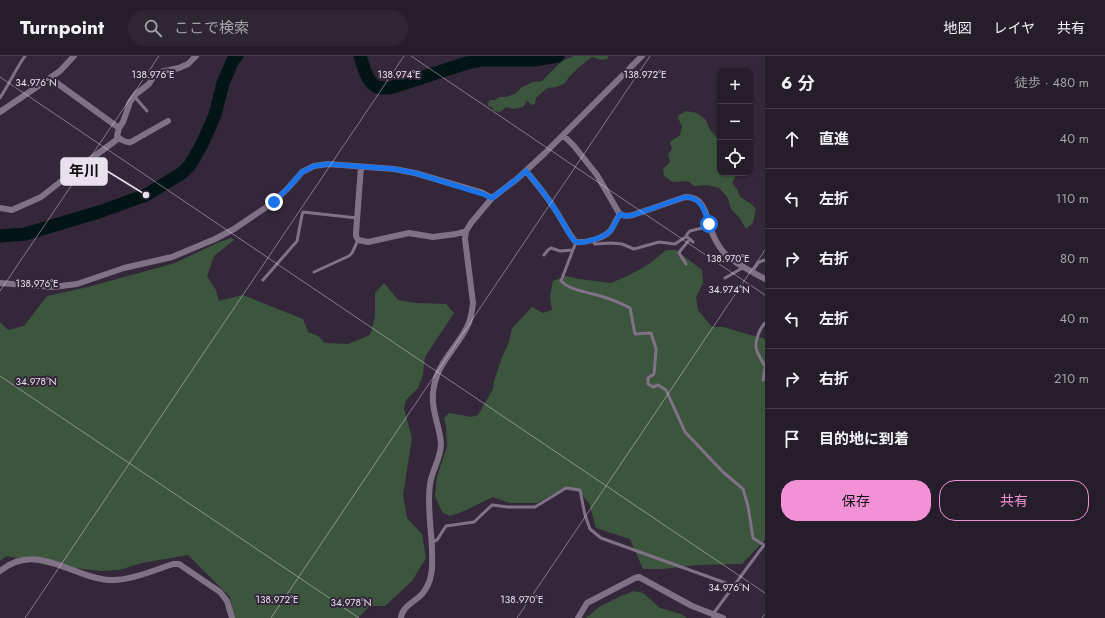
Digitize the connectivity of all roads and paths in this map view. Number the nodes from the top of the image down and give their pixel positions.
1 (25, 56) edge
2 (74, 56) edge
3 (196, 56) edge
4 (642, 56) edge
5 (50, 78) junction
6 (134, 96) junction
7 (0, 98) edge
8 (147, 111) dead end
9 (0, 112) edge
10 (168, 121) dead end
11 (119, 128) junction
12 (563, 135) junction
13 (119, 138) junction
14 (361, 167) junction
15 (526, 171) junction
16 (492, 198) junction
17 (0, 208) edge
18 (620, 214) junction
19 (357, 218) junction
20 (710, 226) junction
21 (466, 231) junction
22 (687, 236) junction
23 (358, 240) junction
24 (592, 240) junction
25 (576, 242) junction
26 (573, 250) junction
27 (544, 255) dead end
28 (765, 260) edge
29 (686, 264) dead end
30 (744, 267) junction
31 (314, 272) dead end
32 (752, 272) junction
33 (725, 278) dead end
34 (765, 279) edge
35 (263, 280) dead end
36 (0, 283) edge
37 (765, 323) edge
38 (765, 366) edge
39 (765, 369) edge
40 (763, 380) dead end
41 (432, 542) junction
42 (764, 545) edge
43 (0, 571) edge
44 (734, 586) junction
45 (713, 616) edge
46 (232, 618) edge
47 (401, 618) edge
48 (578, 618) edge
49 (723, 618) edge

1 - 7 lane
2 - 5 street
3 - 6 street
4 - 12 street
5 - 9 street
5 - 11 street
6 - 8 lane
6 - 11 street
10 - 13 street
11 - 13 street
12 - 15 street
12 - 18 street
13 - 17 street
14 - 16 street
14 - 19 street
14 - 36 street
15 - 16 street
15 - 25 street
16 - 21 street
18 - 20 street
18 - 24 street
19 - 23 street
19 - 35 lane
20 - 22 lane
20 - 30 street
21 - 23 street
21 - 41 street
22 - 24 lane
22 - 29 lane
23 - 31 lane
24 - 25 street
25 - 26 lane
26 - 27 lane
26 - 42 lane
28 - 32 lane
30 - 32 street
30 - 33 lane
32 - 34 street
37 - 38 lane
39 - 40 lane
41 - 44 lane
41 - 47 street
42 - 44 lane
43 - 46 street
44 - 45 lane
45 - 48 street
45 - 49 street

